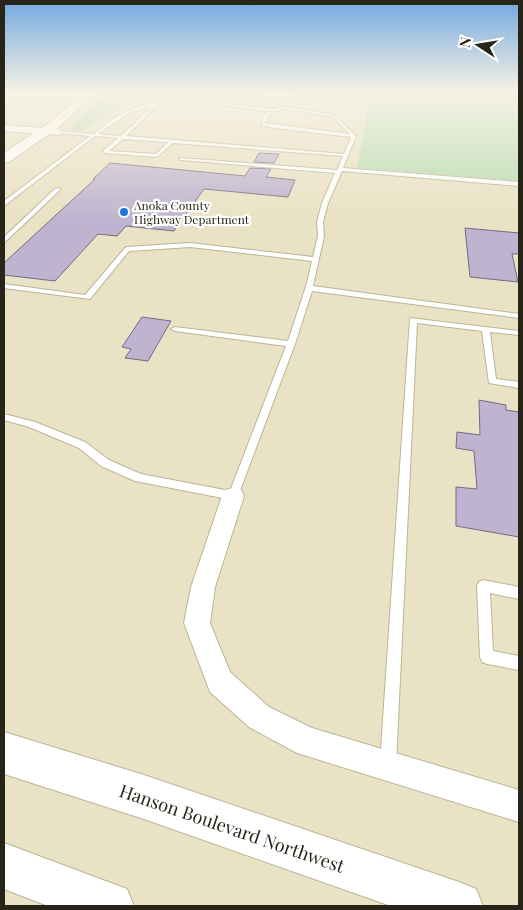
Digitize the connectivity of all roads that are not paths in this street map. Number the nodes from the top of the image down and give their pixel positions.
1 (31, 134) edge
2 (32, 134) edge
3 (88, 134) edge
4 (125, 134) edge
5 (340, 134) edge
6 (94, 135) junction
7 (354, 136) joint
8 (122, 137) junction
9 (172, 141) junction
10 (4, 147) edge
11 (344, 155) junction
12 (4, 159) edge
13 (181, 159) dead end
14 (339, 171) junction
15 (519, 184) edge
16 (58, 190) dead end
17 (4, 204) edge
18 (4, 240) edge
19 (316, 259) junction
20 (4, 286) edge
21 (310, 288) junction
22 (519, 316) edge
23 (175, 329) dead end
24 (486, 329) junction
25 (519, 333) edge
26 (291, 344) junction
27 (519, 385) edge
28 (4, 417) edge
29 (233, 496) junction
30 (519, 593) edge
31 (519, 663) edge
32 (4, 753) edge
33 (388, 765) junction
34 (519, 806) edge
35 (4, 866) edge
36 (110, 906) edge
37 (459, 906) edge

1 - 10 main road
2 - 12 main road
3 - 6 lane
4 - 8 lane
5 - 7 lane
6 - 8 lane
6 - 17 lane
7 - 11 lane
8 - 9 lane
8 - 9 lane
9 - 11 lane
11 - 14 lane
13 - 14 lane
14 - 15 lane
14 - 19 lane
16 - 18 lane
19 - 20 lane
19 - 21 lane
21 - 22 lane
21 - 26 lane
23 - 26 lane
24 - 25 lane
24 - 27 lane
24 - 33 lane
26 - 29 lane
28 - 29 lane
29 - 33 street
30 - 31 lane
32 - 37 main road, Hanson Boulevard Northwest
33 - 34 street
35 - 36 main road

